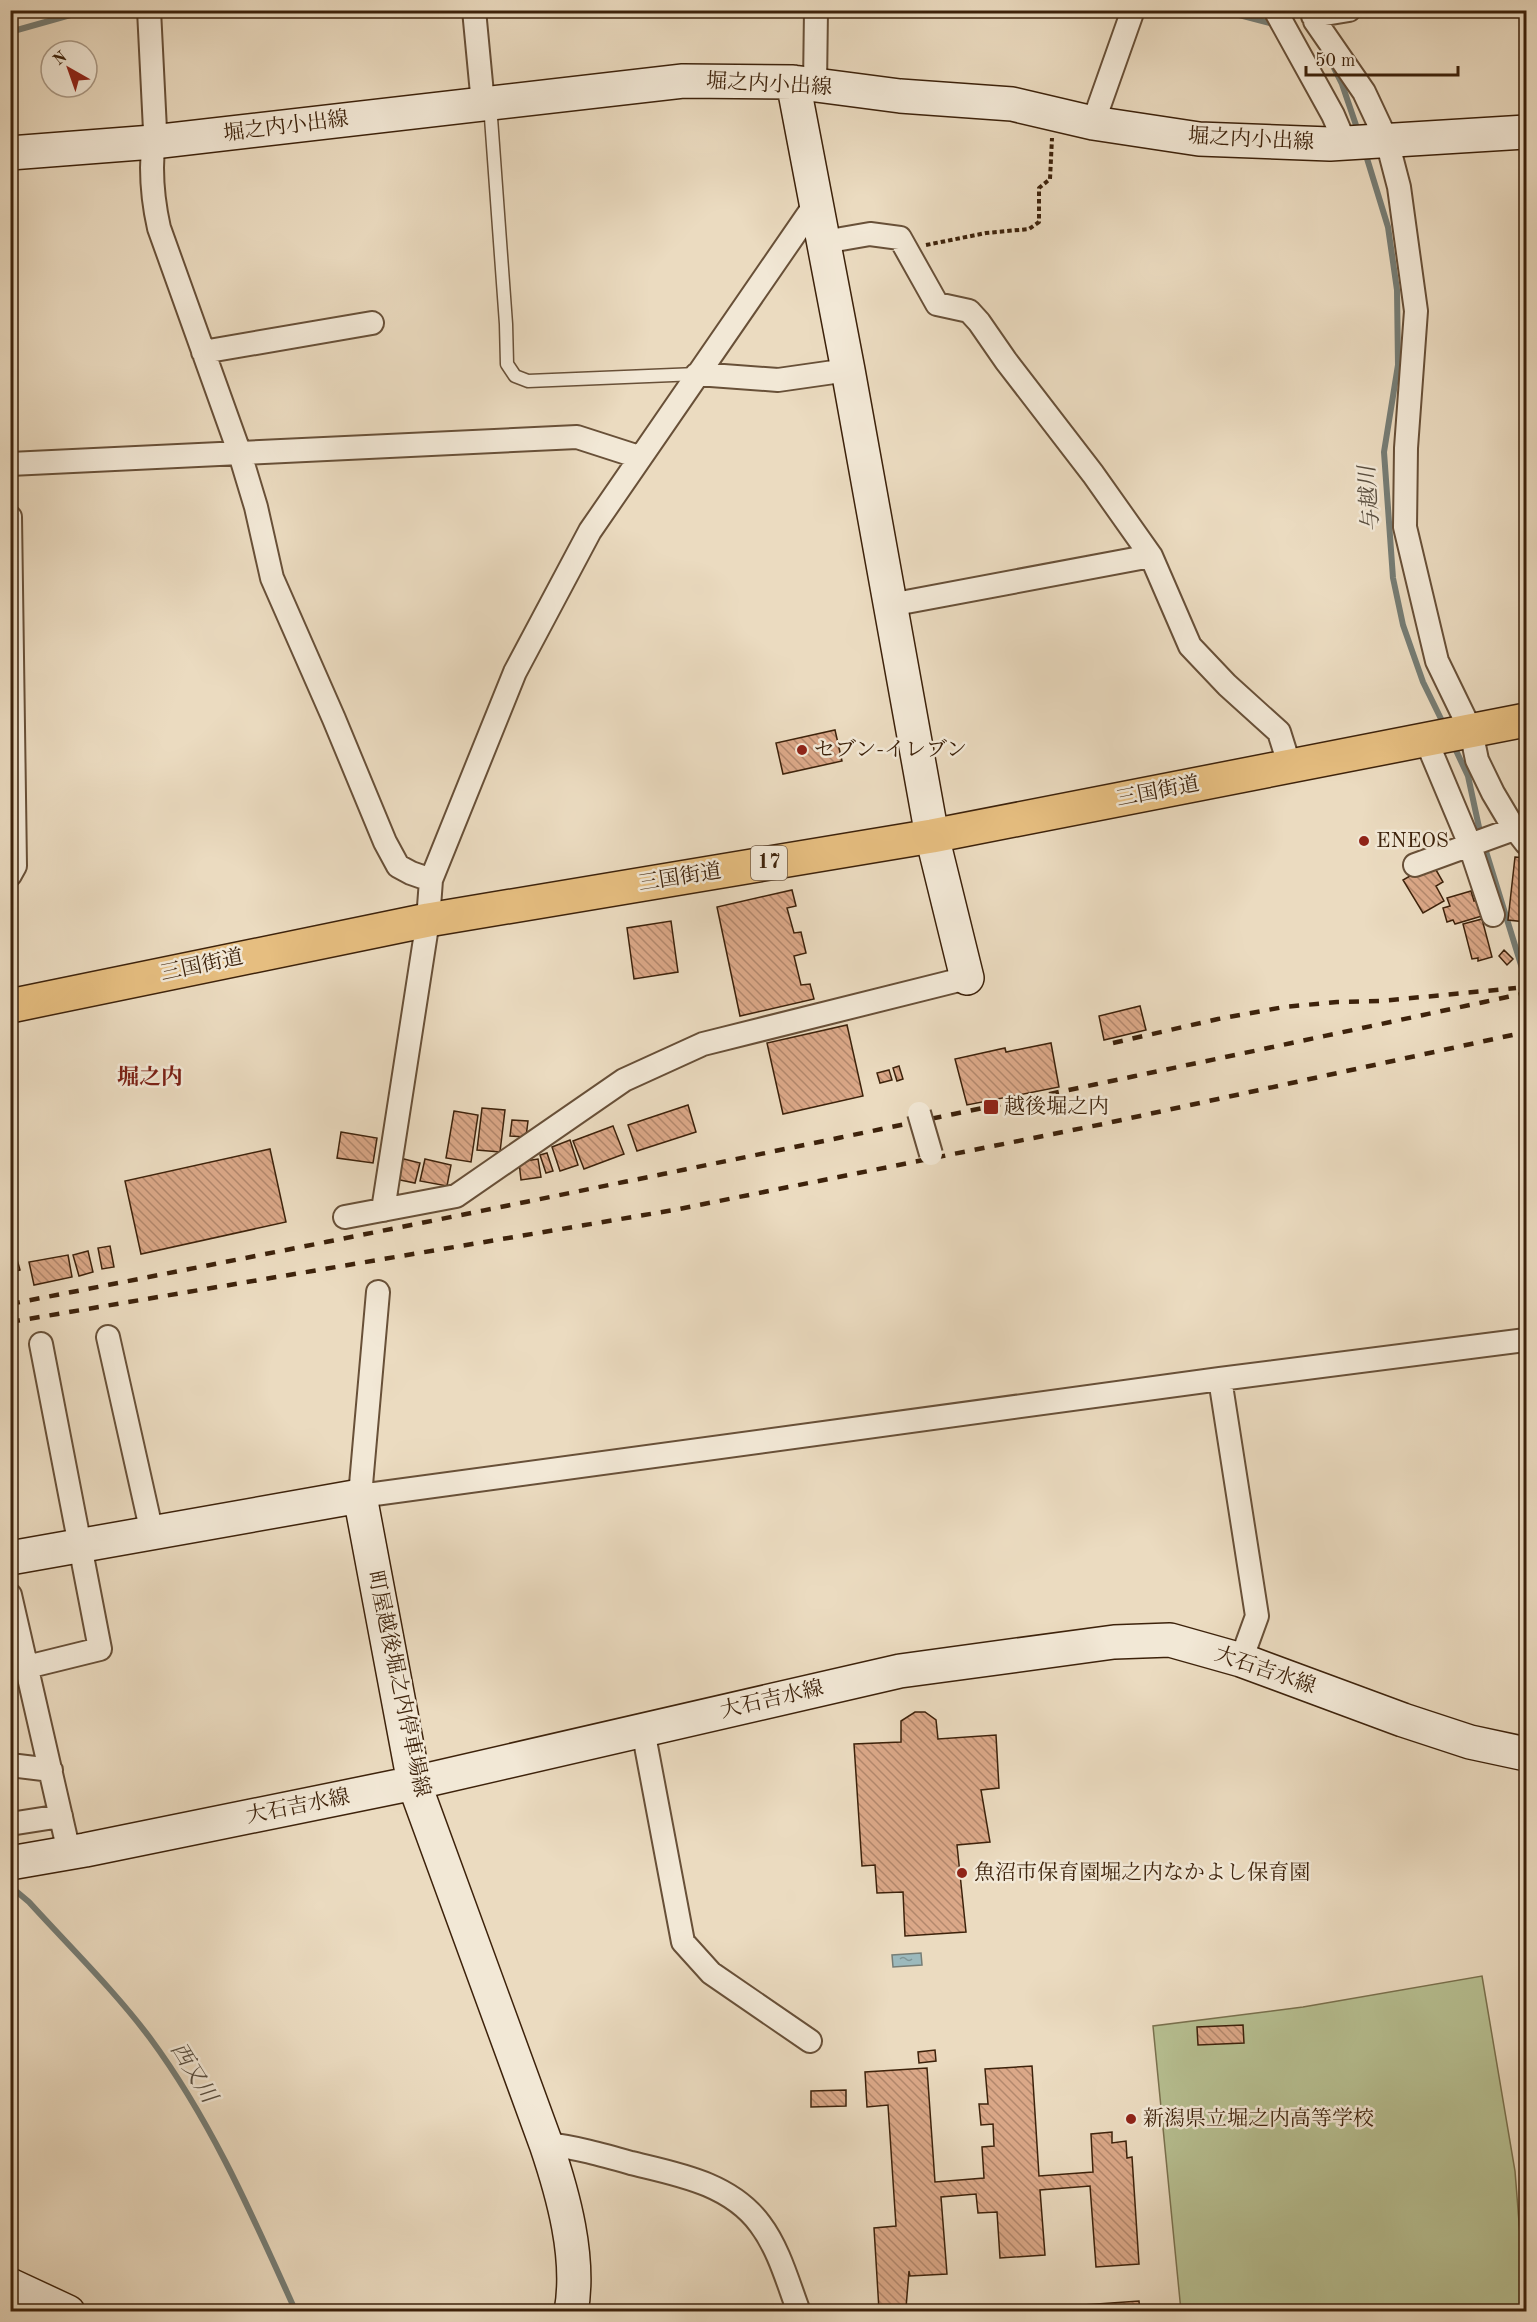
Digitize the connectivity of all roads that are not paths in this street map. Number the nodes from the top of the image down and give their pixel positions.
1 (149, 10) edge
2 (474, 10) edge
3 (816, 10) edge
4 (1133, 10) edge
5 (1275, 10) edge
6 (1349, 10) edge
7 (1312, 13) edge
8 (804, 84) junction
9 (487, 104) junction
10 (1093, 123) junction
11 (1527, 132) edge
12 (153, 142) junction
13 (1364, 142) junction
14 (10, 153) edge
15 (816, 203) junction
16 (824, 242) junction
17 (372, 323) dead end
18 (203, 352) junction
19 (848, 370) junction
20 (697, 374) junction
21 (240, 454) junction
22 (639, 457) junction
23 (10, 465) edge
24 (10, 517) edge
25 (1151, 556) junction
26 (890, 605) junction
27 (1527, 720) edge
28 (1471, 731) junction
29 (1426, 740) junction
30 (1290, 767) junction
31 (932, 836) junction
32 (1512, 836) edge
33 (1471, 846) junction
34 (1415, 865) dead end
35 (10, 875) edge
36 (431, 880) junction
37 (1493, 915) dead end
38 (428, 920) junction
39 (967, 978) joint
40 (10, 1006) edge
41 (919, 1113) dead end
42 (931, 1154) dead end
43 (383, 1210) junction
44 (345, 1217) dead end
45 (378, 1292) dead end
46 (108, 1337) dead end
47 (1527, 1340) edge
48 (42, 1344) dead end
49 (1220, 1379) junction
50 (360, 1496) junction
51 (152, 1533) junction
52 (79, 1546) junction
53 (10, 1558) edge
54 (10, 1594) edge
55 (1241, 1660) junction
56 (27, 1668) junction
57 (643, 1730) junction
58 (1527, 1754) edge
59 (10, 1765) edge
60 (51, 1770) junction
61 (414, 1783) junction
62 (61, 1816) junction
63 (10, 1824) edge
64 (69, 1852) junction
65 (10, 1863) edge
66 (810, 2041) dead end
67 (546, 2144) junction
68 (10, 2285) edge
69 (68, 2312) edge
70 (571, 2312) edge
71 (799, 2312) edge

1 - 12 street
2 - 9 street
3 - 8 street
4 - 10 street
5 - 13 street
6 - 7 street
7 - 13 street
8 - 9 main road, 堀之内小出線
8 - 10 main road, 堀之内小出線
8 - 15 main road
9 - 12 main road, 堀之内小出線
9 - 20 lane
10 - 13 main road, 堀之内小出線
11 - 13 main road, 堀之内小出線
12 - 14 main road, 堀之内小出線
12 - 18 street
13 - 28 street
15 - 16 main road
15 - 20 street
16 - 19 main road
16 - 25 street
17 - 18 street
18 - 21 street
19 - 20 street
19 - 26 main road
20 - 22 street
21 - 22 street
21 - 23 street
21 - 36 street
22 - 36 street
24 - 35 street
25 - 26 street
25 - 30 street
26 - 31 main road
27 - 28 highway, 三国街道 / 17
28 - 29 highway, 三国街道 / 17
28 - 32 street
29 - 30 highway, 三国街道 / 17
29 - 33 street
30 - 31 highway, 三国街道 / 17
31 - 38 highway, 三国街道 / 17
31 - 39 main road
32 - 33 street
33 - 34 street
33 - 37 street
36 - 38 street
38 - 40 highway, 三国街道 / 17
38 - 43 street
39 - 43 street
41 - 42 street, bridge
43 - 44 street
45 - 50 street
46 - 51 street
47 - 49 street
48 - 52 street
49 - 50 street
49 - 55 street
50 - 51 main road
50 - 61 main road, 町屋越後堀之内停車場線
51 - 52 main road
52 - 53 main road
52 - 56 street
54 - 56 street
55 - 57 main road, 大石吉水線
55 - 58 main road, 大石吉水線
56 - 60 street
57 - 61 main road, 大石吉水線
57 - 66 street
59 - 60 street
60 - 62 street
61 - 64 main road, 大石吉水線
61 - 67 main road, 町屋越後堀之内停車場線
62 - 63 street
62 - 64 street
64 - 65 main road, 大石吉水線
67 - 70 main road, 町屋越後堀之内停車場線
67 - 71 street
68 - 69 main road

